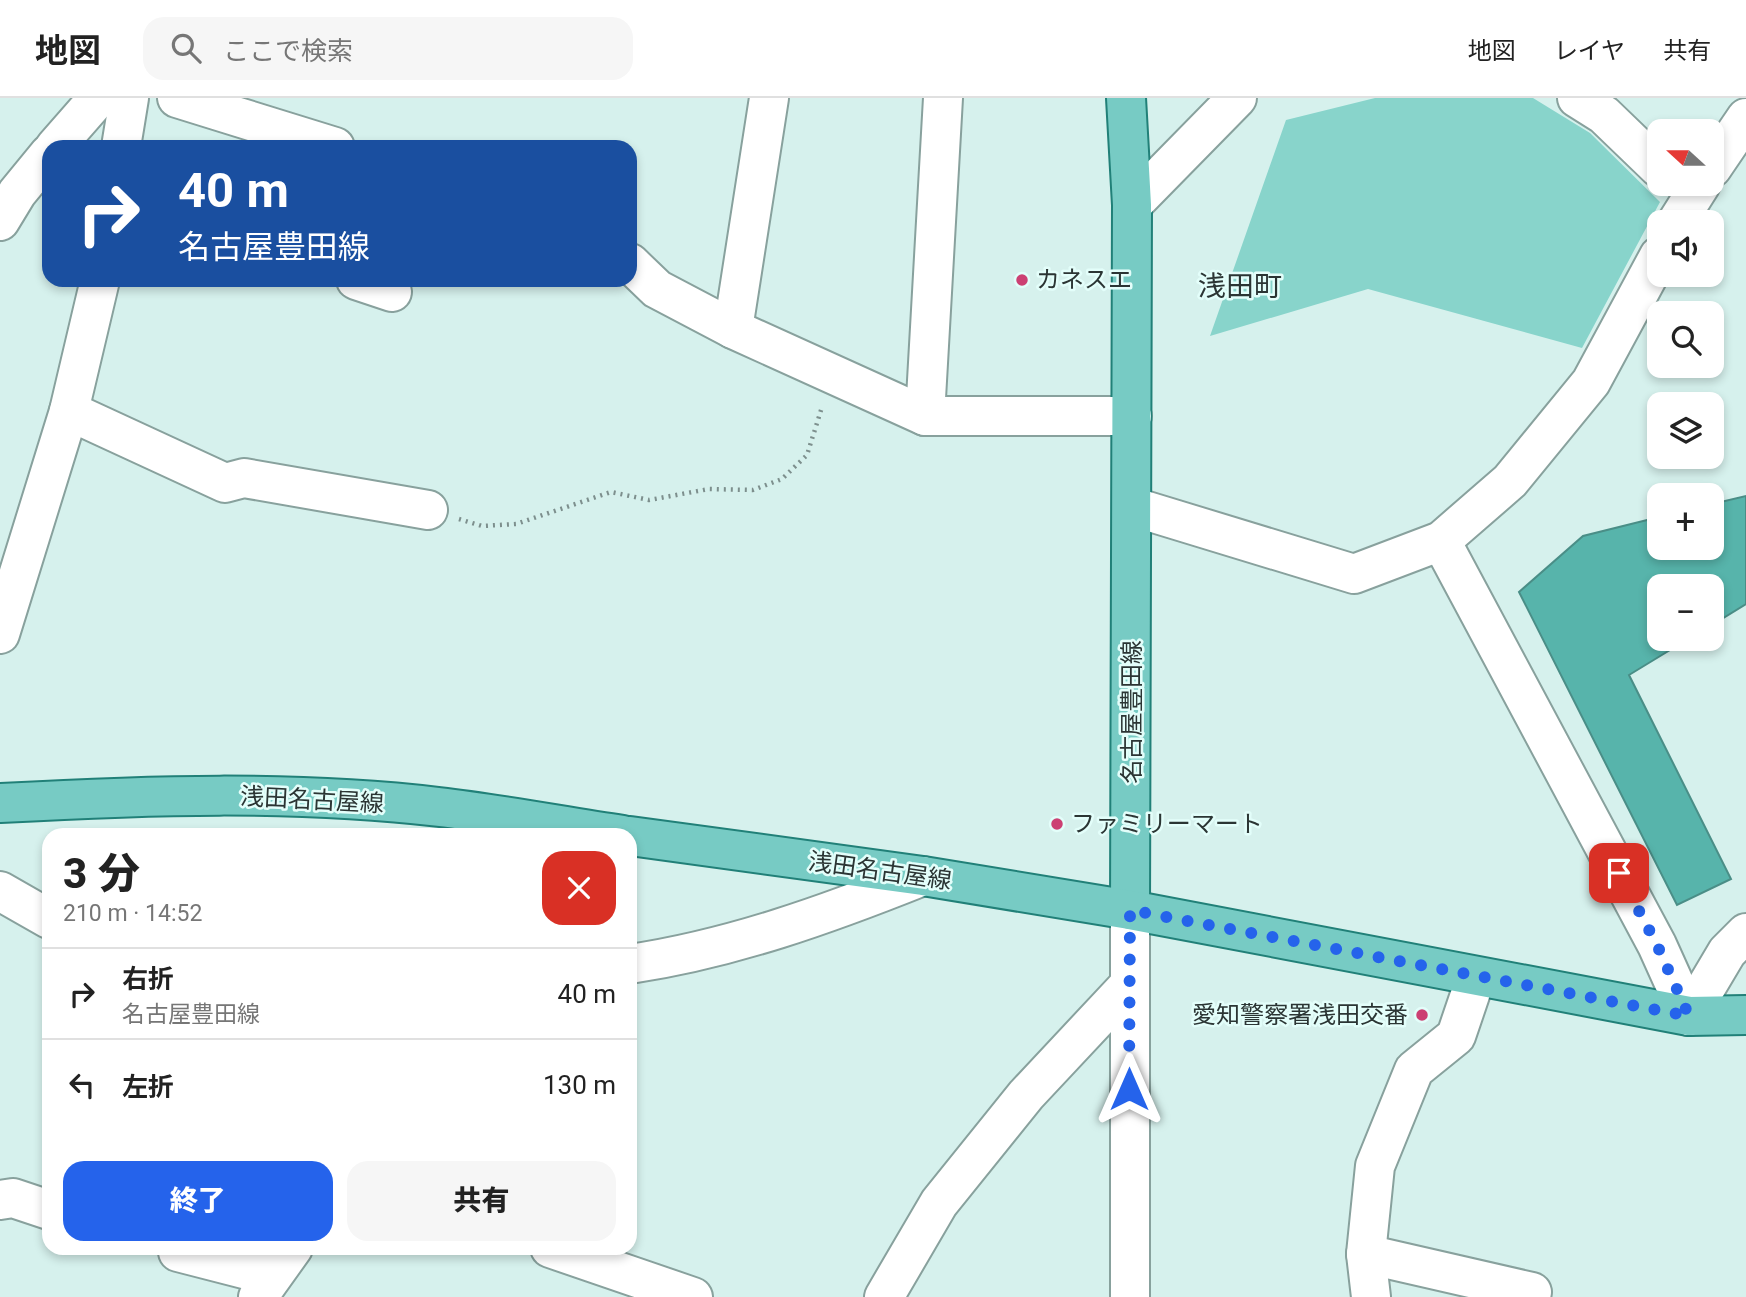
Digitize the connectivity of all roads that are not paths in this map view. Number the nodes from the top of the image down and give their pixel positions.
1 (98, 98) edge
2 (129, 98) edge
3 (177, 98) edge
4 (769, 98) edge
5 (943, 98) edge
6 (1126, 98) edge
7 (1237, 98) edge
8 (1577, 98) edge
9 (1746, 118) edge
10 (61, 140) edge
11 (122, 140) edge
12 (312, 140) edge
13 (1724, 150) edge
14 (1647, 157) edge
15 (42, 163) edge
16 (1132, 205) junction
17 (0, 221) edge
18 (637, 270) edge
19 (1647, 278) edge
20 (98, 287) edge
21 (377, 287) edge
22 (392, 292) dead end
23 (733, 329) junction
24 (69, 411) junction
25 (925, 416) junction
26 (1132, 416) junction
27 (1134, 507) junction
28 (428, 510) road end
29 (1441, 541) junction
30 (0, 634) edge
31 (0, 803) edge
32 (576, 828) edge
33 (637, 837) edge
34 (923, 877) junction
35 (0, 891) edge
36 (1130, 910) junction
37 (42, 915) edge
38 (1746, 933) edge
39 (637, 963) edge
40 (1476, 976) junction
41 (1129, 985) junction
42 (1746, 1014) edge
43 (1689, 1016) junction
44 (0, 1200) edge
45 (42, 1208) edge
46 (1366, 1254) junction
47 (197, 1255) edge
48 (570, 1255) edge
49 (274, 1274) edge
50 (1532, 1292) dead end
51 (693, 1297) edge
52 (884, 1297) edge
53 (1130, 1297) edge
54 (1371, 1297) edge

1 - 10 street
2 - 11 street
3 - 12 street
4 - 23 street
5 - 25 street
6 - 16 main road, 名古屋豊田線
7 - 16 street
8 - 14 street
9 - 13 street
15 - 17 street
16 - 26 main road, 名古屋豊田線
18 - 23 street
19 - 29 street
20 - 24 street
21 - 22 street
23 - 25 street
24 - 28 street
24 - 30 street
25 - 26 street
26 - 27 main road, 名古屋豊田線
27 - 29 street
27 - 36 main road, 名古屋豊田線
29 - 43 street
31 - 32 main road, 浅田名古屋線
33 - 34 main road, 浅田名古屋線
34 - 36 main road, 浅田名古屋線
34 - 39 street
35 - 37 street
36 - 40 main road
36 - 41 street
38 - 43 street
40 - 43 main road
40 - 46 street
41 - 52 street
41 - 53 street
42 - 43 main road
44 - 45 street
46 - 50 street
46 - 54 street
47 - 49 street
48 - 51 street

